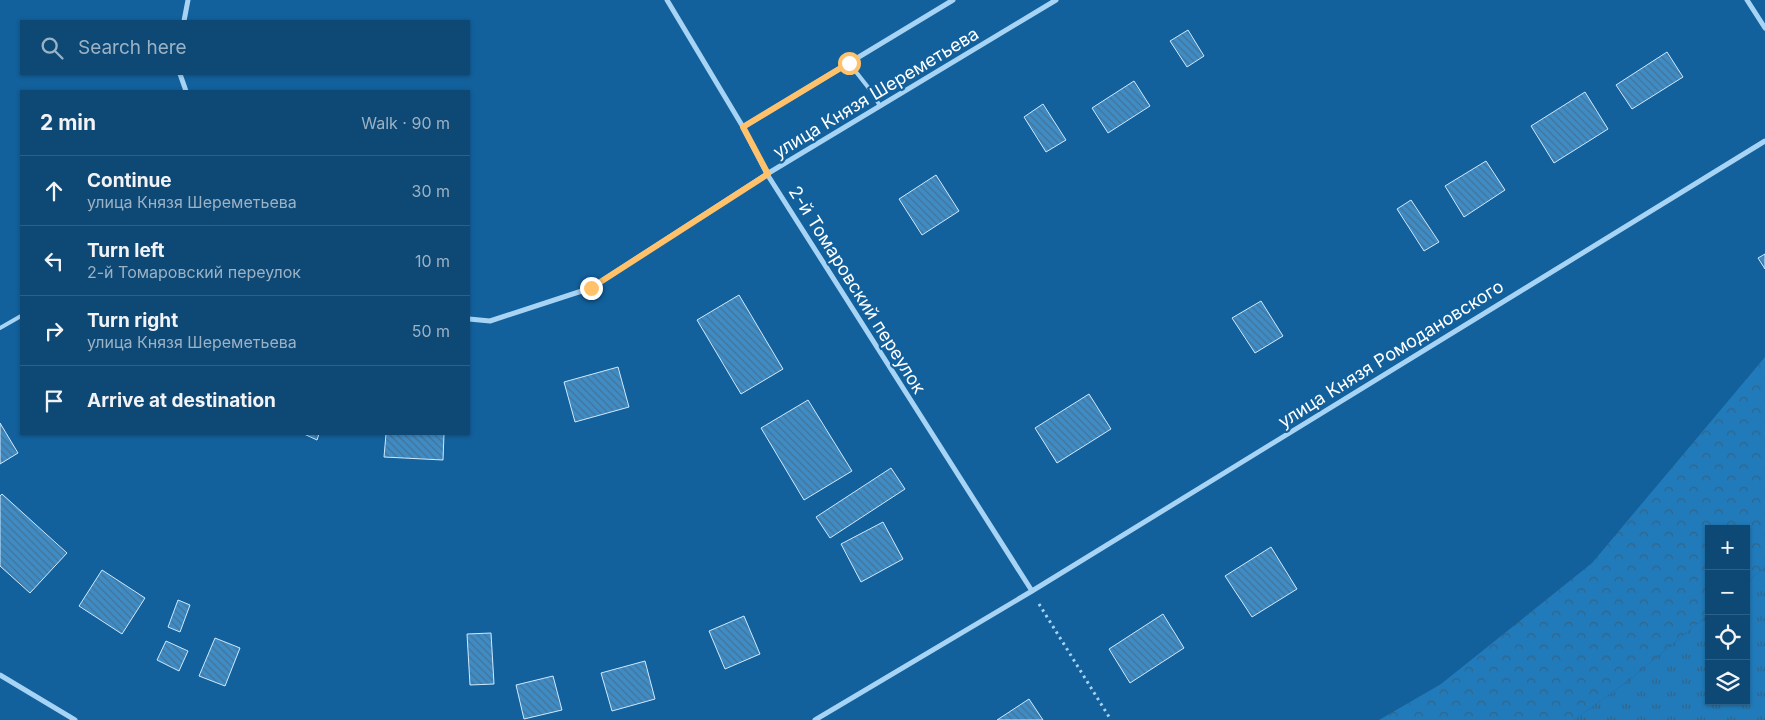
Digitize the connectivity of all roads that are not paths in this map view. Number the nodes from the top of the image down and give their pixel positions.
1 (188, 0) edge
2 (667, 0) edge
3 (953, 0) edge
4 (1056, 0) edge
5 (1747, 0) edge
6 (184, 20) edge
7 (1765, 28) edge
8 (849, 63) junction
9 (180, 75) edge
10 (186, 90) edge
11 (880, 106) junction
12 (743, 127) junction
13 (1765, 141) edge
14 (768, 174) junction
15 (20, 317) edge
16 (470, 319) edge
17 (0, 328) edge
18 (1032, 591) junction
19 (0, 675) edge
20 (75, 720) edge
21 (815, 720) edge

1 - 6 street
2 - 12 street, 2-й Томаровский переулок
3 - 8 street
4 - 11 street, улица Князя Шереметьева
5 - 7 street
8 - 11 lane
8 - 12 street
9 - 10 street
11 - 14 street, улица Князя Шереметьева
12 - 14 street, 2-й Томаровский переулок
13 - 18 street, улица Князя Ромодановского
14 - 16 street, улица Князя Шереметьева
14 - 18 street, 2-й Томаровский переулок
15 - 17 lane
18 - 21 street, улица Князя Ромодановского
19 - 20 street

